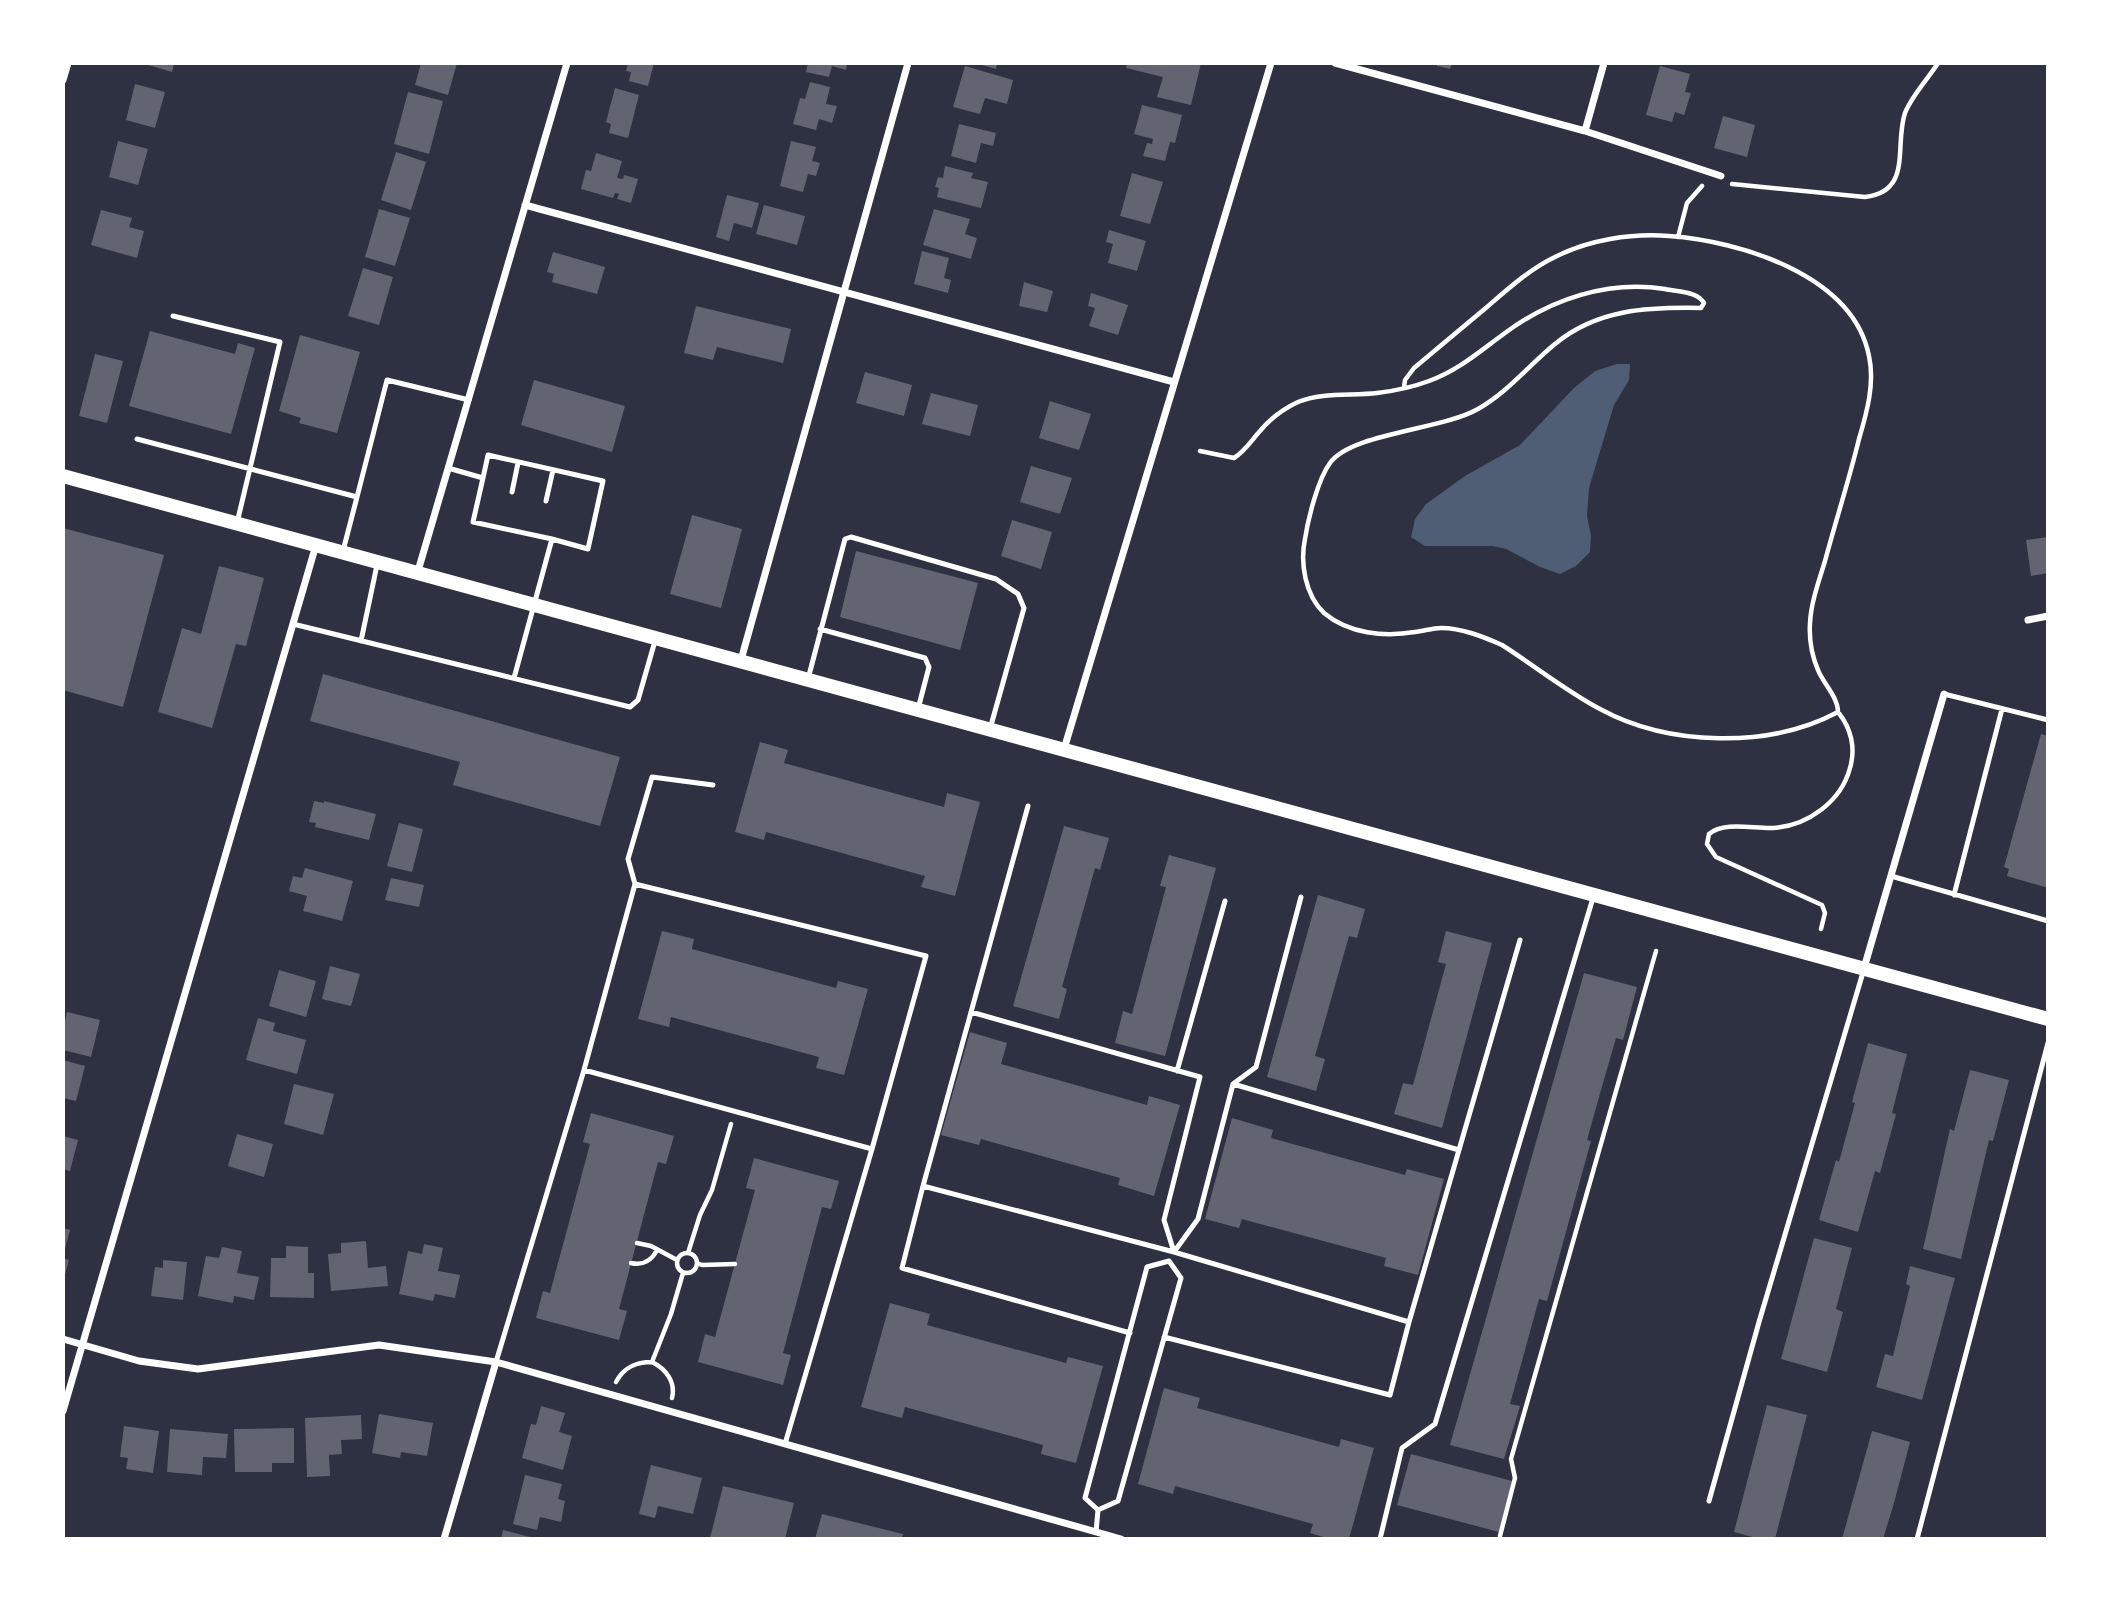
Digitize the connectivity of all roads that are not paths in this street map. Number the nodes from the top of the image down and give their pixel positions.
1 (68, 63) edge
2 (566, 63) edge
3 (908, 63) edge
4 (1271, 63) edge
5 (1335, 63) edge
6 (1604, 63) edge
7 (63, 80) edge
8 (1586, 131) junction
9 (1722, 180) road end
10 (525, 205) junction
11 (844, 292) junction
12 (173, 316) dead end
13 (1174, 382) junction
14 (469, 400) junction
15 (137, 439) dead end
16 (518, 463) junction
17 (448, 468) junction
18 (251, 469) junction
19 (553, 470) junction
20 (63, 476) edge
21 (483, 478) junction
22 (512, 492) dead end
23 (357, 498) junction
24 (546, 501) dead end
25 (507, 518) dead end
26 (237, 523) junction
27 (539, 527) dead end
28 (505, 528) junction
29 (537, 536) junction
30 (552, 540) junction
31 (316, 544) junction
32 (343, 551) junction
33 (378, 561) junction
34 (418, 572) junction
35 (534, 604) junction
36 (2048, 616) edge
37 (2028, 620) dead end
38 (293, 624) junction
39 (821, 629) junction
40 (656, 637) junction
41 (361, 641) junction
42 (741, 660) junction
43 (514, 678) junction
44 (808, 679) junction
45 (1944, 694) joint
46 (918, 709) junction
47 (2002, 709) junction
48 (2048, 720) edge
49 (989, 729) junction
50 (1064, 749) junction
51 (713, 785) dead end
52 (1028, 806) dead end
53 (1891, 876) junction
54 (635, 884) junction
55 (1594, 895) junction
56 (1954, 895) junction
57 (1301, 897) dead end
58 (1225, 901) dead end
59 (2048, 921) edge
60 (1520, 940) dead end
61 (1864, 969) junction
62 (971, 1012) junction
63 (2048, 1020) edge
64 (2048, 1043) edge
65 (584, 1070) junction
66 (1177, 1071) junction
67 (1233, 1084) junction
68 (872, 1149) junction
69 (1459, 1150) junction
70 (923, 1186) junction
71 (1174, 1252) junction
72 (1169, 1261) junction
73 (1409, 1322) junction
74 (1130, 1333) junction
75 (1164, 1337) junction
76 (63, 1339) edge
77 (82, 1344) junction
78 (496, 1362) junction
79 (63, 1411) edge
80 (785, 1444) junction
81 (1709, 1501) dead end
82 (1098, 1510) junction
83 (1096, 1532) junction
84 (444, 1539) edge
85 (1121, 1539) edge
86 (1380, 1539) edge
87 (1917, 1539) edge

1 - 7 street
2 - 10 street
3 - 11 street
4 - 13 street
5 - 8 street
6 - 8 street
8 - 9 street
10 - 11 street
10 - 14 street
11 - 13 street
11 - 42 street
12 - 18 lane
13 - 50 street
14 - 17 street
14 - 23 lane
15 - 18 lane
16 - 19 lane
16 - 21 lane
16 - 22 lane
17 - 21 lane
17 - 34 street
18 - 23 lane
18 - 26 lane
19 - 24 lane
19 - 30 lane
20 - 26 main road
21 - 28 lane
23 - 32 lane
25 - 28 lane
26 - 31 main road
27 - 29 lane
28 - 29 lane
29 - 30 lane
30 - 35 lane
31 - 32 main road
31 - 38 street
32 - 33 main road
33 - 34 main road
33 - 41 lane
34 - 35 main road
35 - 40 main road
35 - 43 lane
36 - 37 street
38 - 41 lane
38 - 77 street
39 - 44 lane
39 - 46 lane
39 - 49 lane
40 - 42 main road
40 - 43 lane
41 - 43 lane
42 - 44 main road
44 - 46 main road
45 - 47 lane
45 - 53 street
46 - 49 main road
47 - 48 lane
47 - 56 lane
49 - 50 main road
50 - 55 main road
51 - 54 lane
52 - 62 lane
53 - 56 lane
53 - 61 street
54 - 65 lane
54 - 68 lane
55 - 61 main road
55 - 86 lane
56 - 59 lane
57 - 67 lane
58 - 66 lane
60 - 69 lane
61 - 63 main road
61 - 81 lane
62 - 66 lane
62 - 70 lane
64 - 87 lane
65 - 68 lane
65 - 78 lane
66 - 71 lane
67 - 69 lane
67 - 71 lane
68 - 80 lane
69 - 73 lane
70 - 71 lane
70 - 74 lane
71 - 72 lane
71 - 73 lane
72 - 74 lane
72 - 75 lane
73 - 75 lane
74 - 82 lane
75 - 82 lane
76 - 77 street
77 - 78 street
77 - 79 street
78 - 80 street
78 - 84 street
80 - 83 street
82 - 83 lane
83 - 85 street

